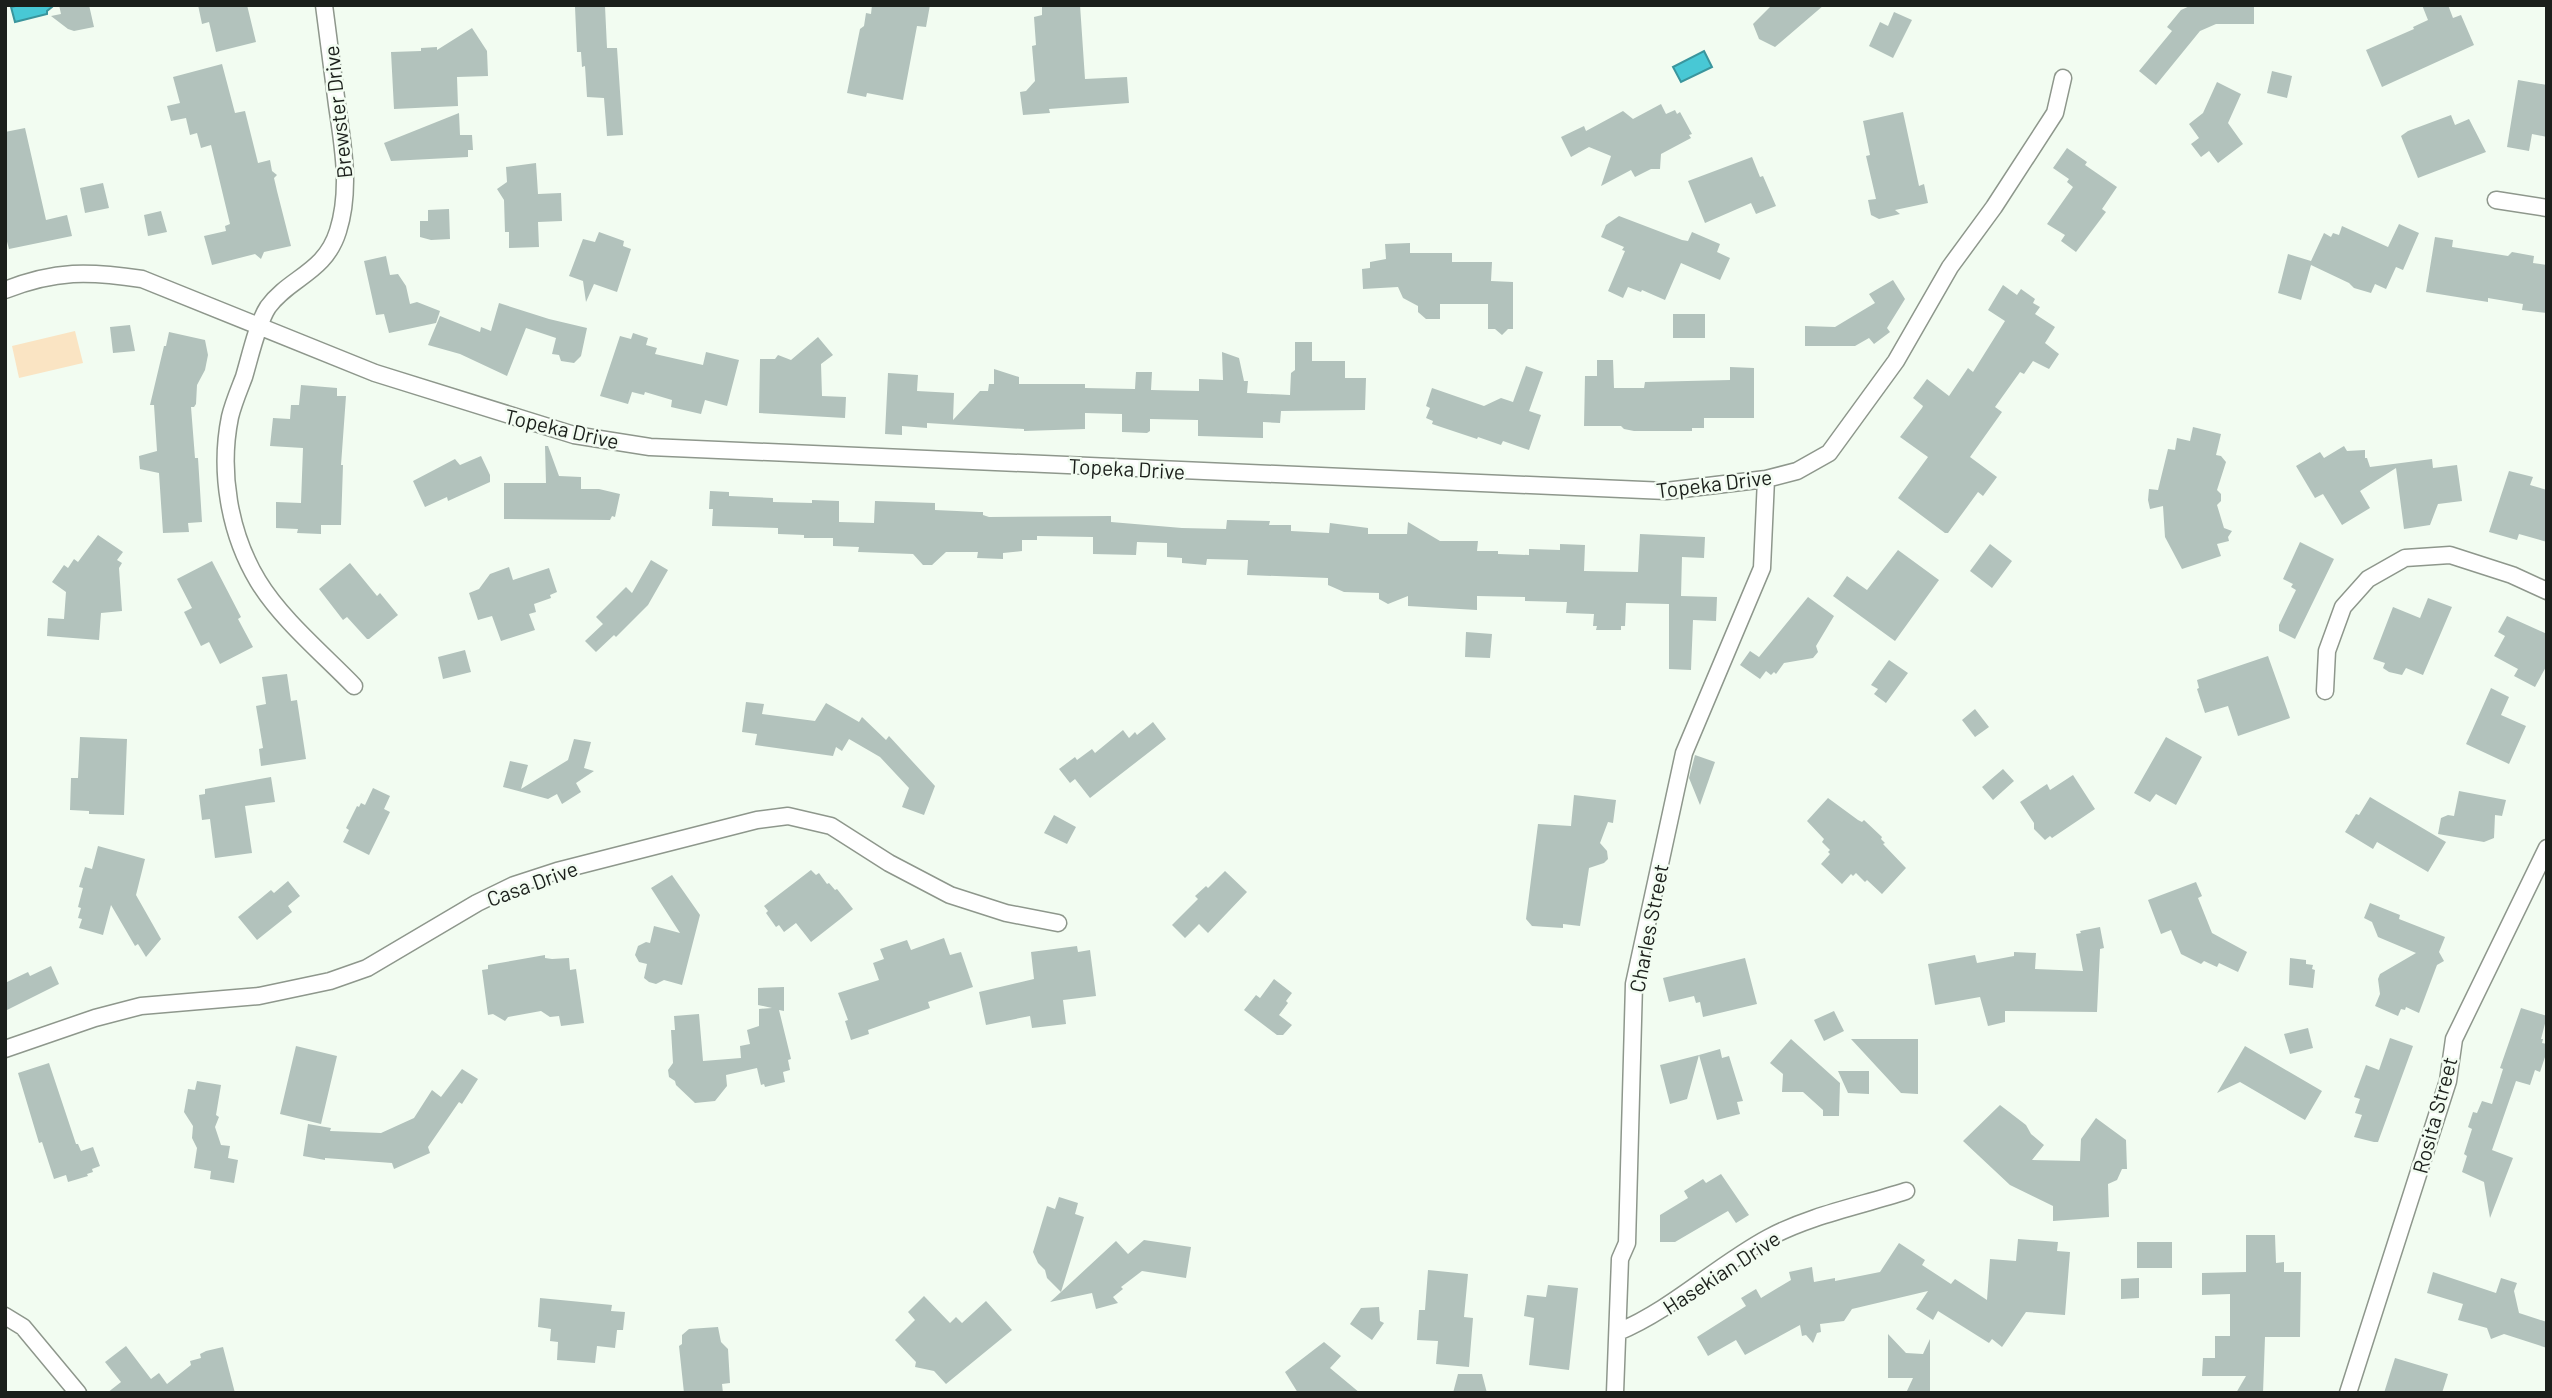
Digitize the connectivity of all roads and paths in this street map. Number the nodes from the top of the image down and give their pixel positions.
1 (324, 5) edge
2 (2063, 78) dead end
3 (2496, 200) dead end
4 (2547, 208) edge
5 (5, 290) edge
6 (260, 327) junction
7 (1766, 479) junction
8 (2547, 591) edge
9 (354, 686) dead end
10 (2325, 691) dead end
11 (2547, 848) edge
12 (1058, 923) dead end
13 (5, 1049) edge
14 (1906, 1191) dead end
15 (5, 1316) edge
16 (1618, 1332) junction
17 (78, 1393) edge
18 (1615, 1393) edge
19 (2348, 1393) edge

1 - 6 street, Brewster Drive
2 - 7 street, Topeka Drive
3 - 4 street
5 - 6 street, Topeka Drive
6 - 7 street, Topeka Drive
6 - 9 street, Brewster Drive
7 - 16 street, Charles Street
8 - 10 street
11 - 19 street, Rosita Street
12 - 13 street, Casa Drive
14 - 16 street, Hasekian Drive
15 - 17 street
16 - 18 street, Charles Street

